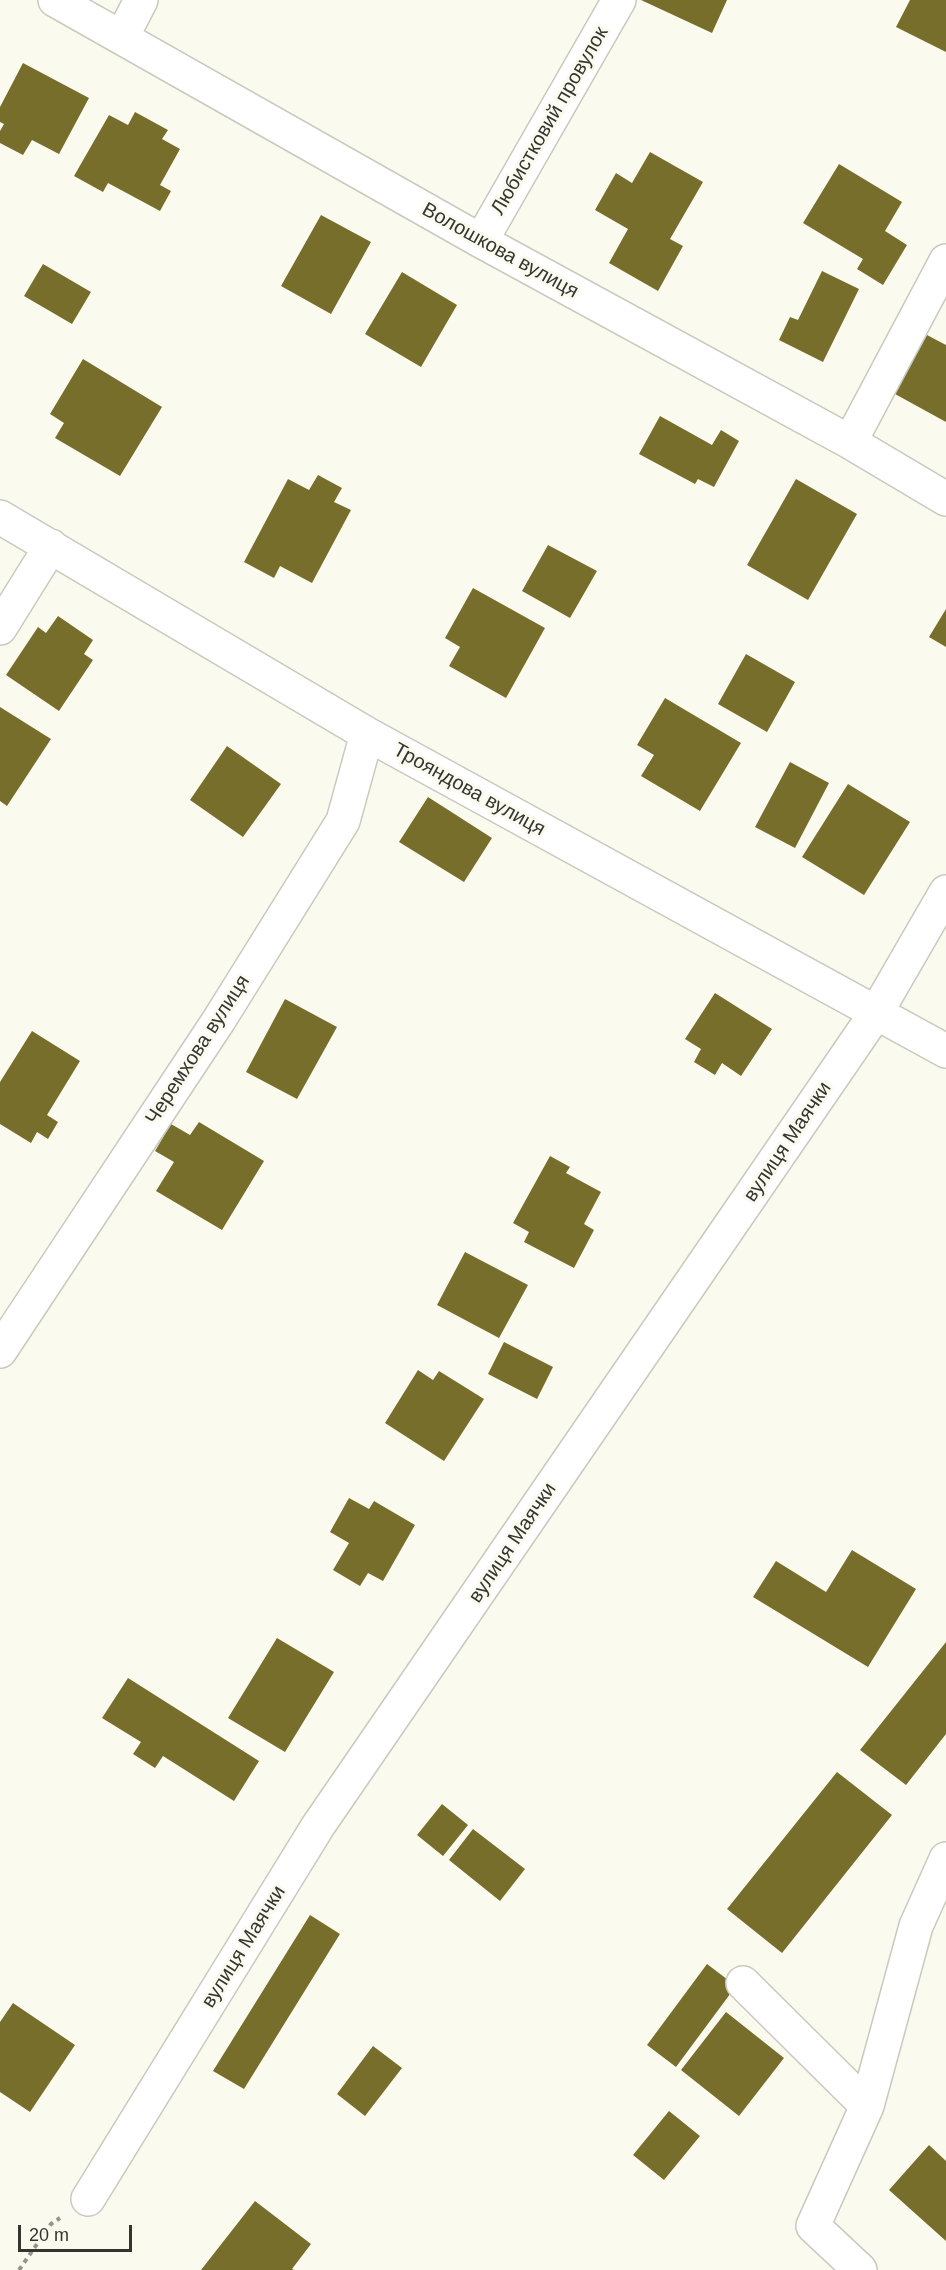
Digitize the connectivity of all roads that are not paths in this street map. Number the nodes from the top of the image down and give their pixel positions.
1 (55, 0) edge
2 (141, 0) edge
3 (619, 0) edge
4 (122, 37) junction
5 (481, 241) junction
6 (946, 261) edge
7 (850, 442) junction
8 (946, 499) edge
9 (0, 517) edge
10 (51, 546) junction
11 (0, 628) edge
12 (367, 735) junction
13 (946, 892) edge
14 (876, 1013) junction
15 (946, 1051) edge
16 (0, 1351) edge
17 (946, 1859) edge
18 (743, 1983) dead end
19 (867, 2106) junction
20 (88, 2199) road end
21 (860, 2270) edge

1 - 4 street, Волошкова вулиця
2 - 4 street
3 - 5 street, Любистковий провулок
4 - 5 street, Волошкова вулиця
5 - 7 street, Волошкова вулиця
6 - 7 street
7 - 8 street, Волошкова вулиця
9 - 10 street, Трояндова вулиця
10 - 11 street
10 - 12 street, Трояндова вулиця
12 - 14 street, Трояндова вулиця
12 - 16 street, Черемхова вулиця
13 - 14 street, вулиця Маячки
14 - 15 street, Трояндова вулиця
14 - 20 street, вулиця Маячки
17 - 19 street
18 - 19 street
19 - 21 street

